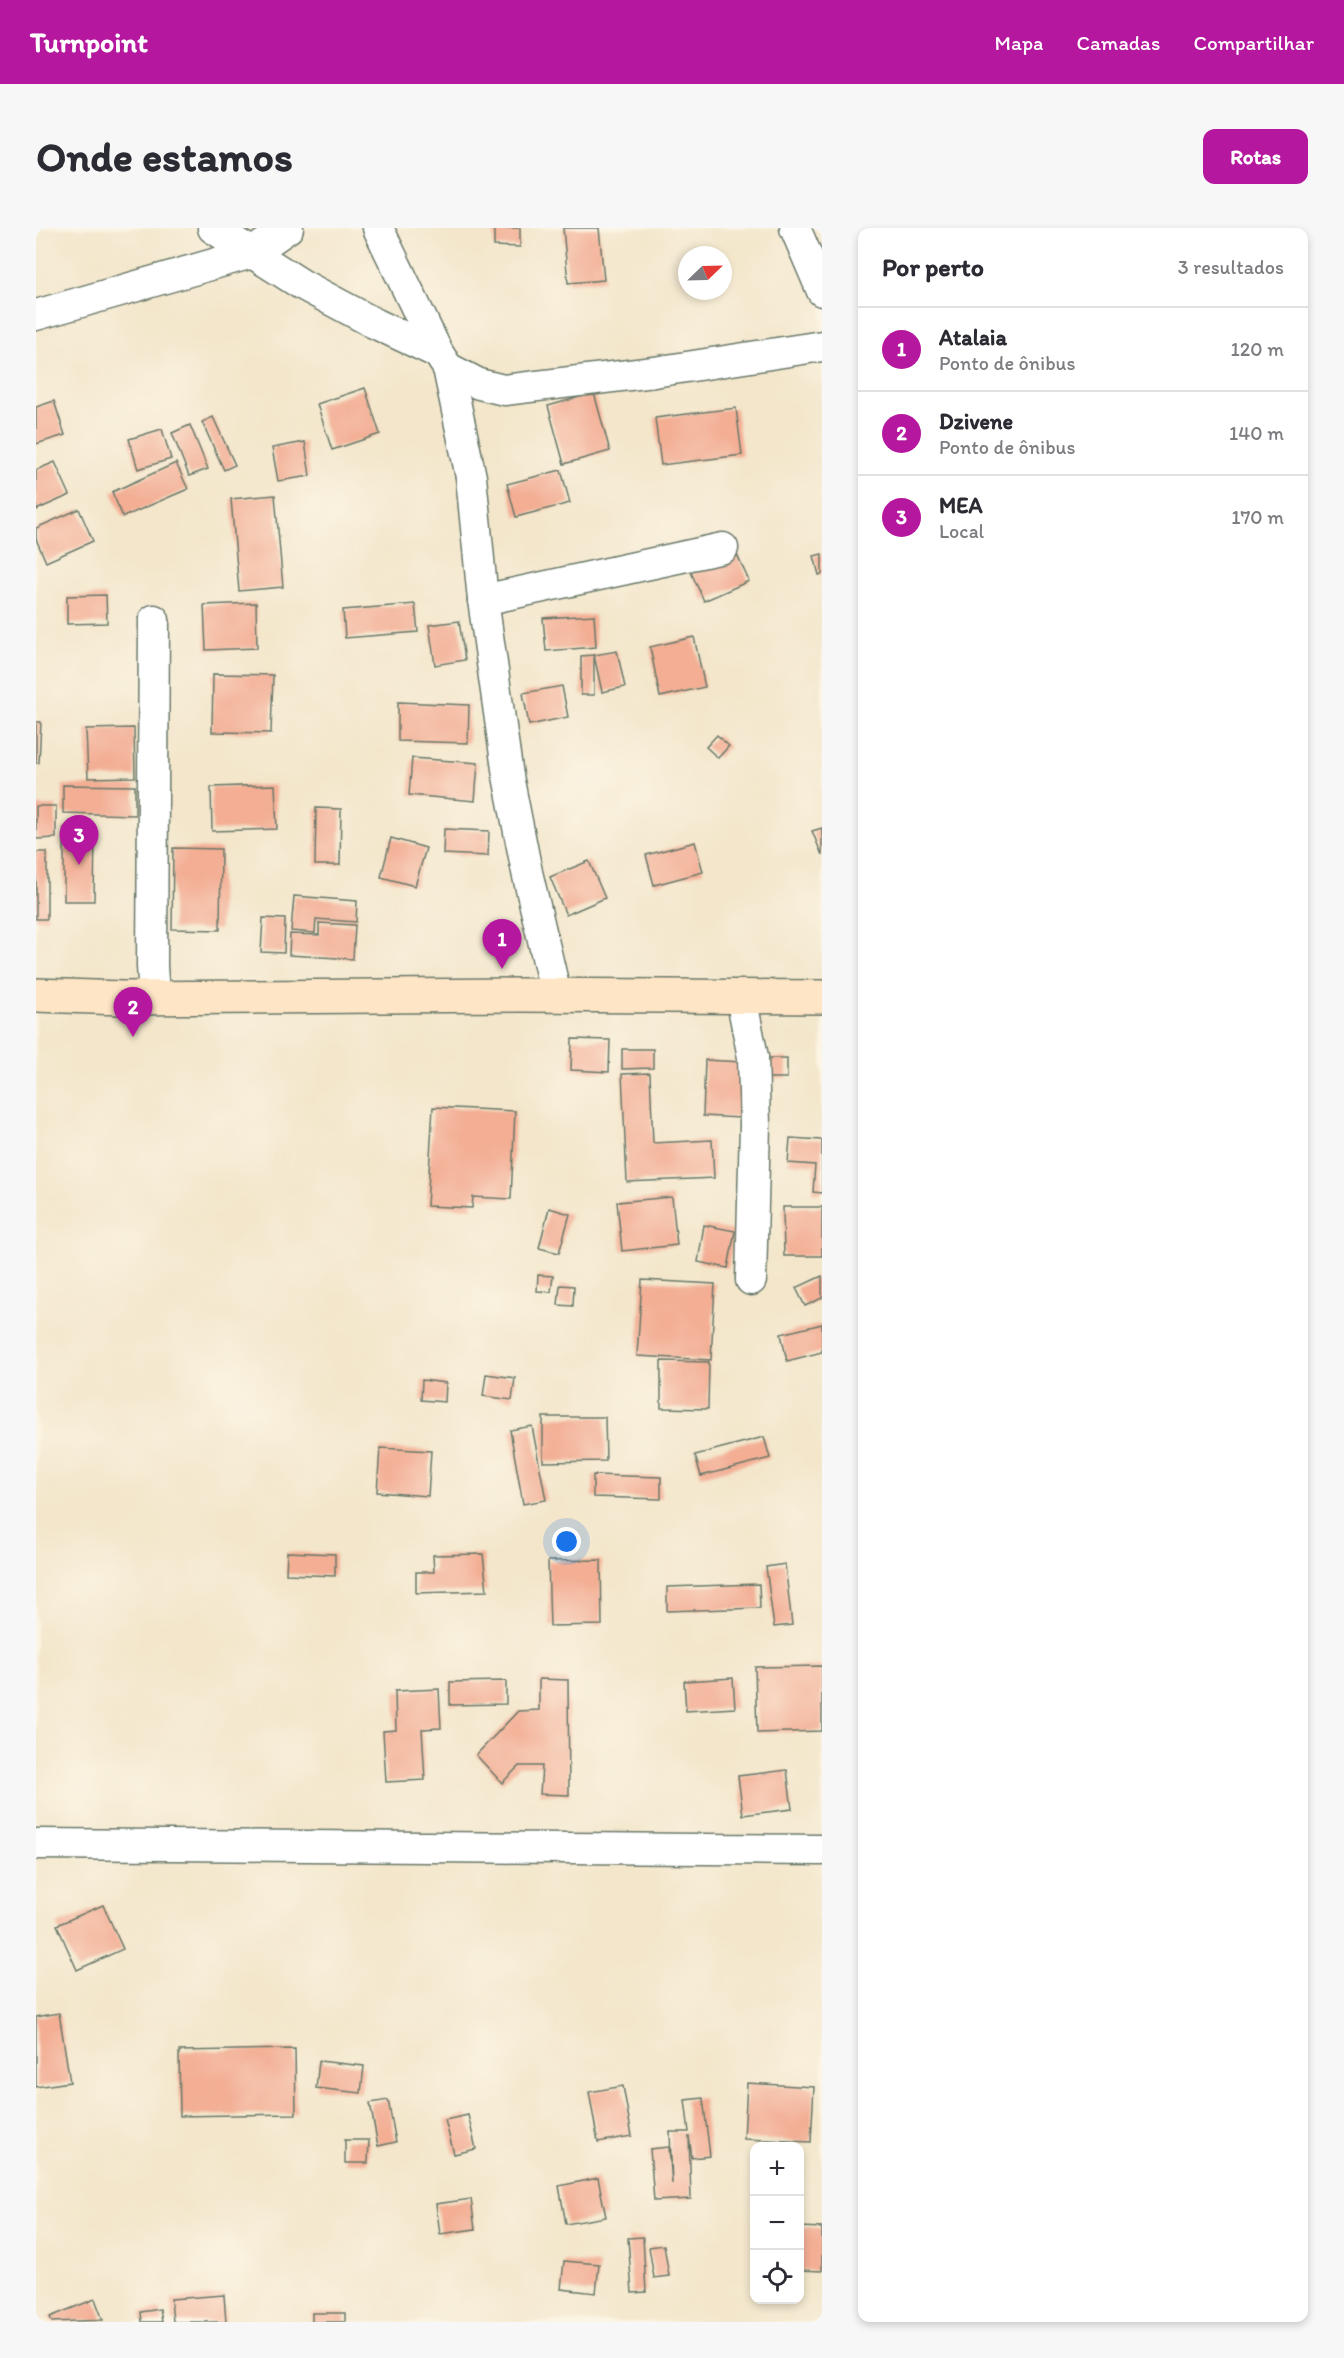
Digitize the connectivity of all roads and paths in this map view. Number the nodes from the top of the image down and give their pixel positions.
1 (213, 228) edge
2 (288, 228) edge
3 (378, 228) edge
4 (795, 228) edge
5 (252, 254) junction
6 (822, 291) edge
7 (36, 315) edge
8 (822, 346) edge
9 (443, 360) junction
10 (723, 548) dead end
11 (483, 600) junction
12 (154, 620) dead end
13 (36, 995) edge
14 (154, 996) junction
15 (556, 996) junction
16 (741, 997) junction
17 (822, 997) edge
18 (751, 1280) dead end
19 (36, 1844) edge
20 (822, 1850) edge

1 - 5 street
2 - 5 street
3 - 9 street
4 - 6 street
5 - 7 street
5 - 9 street
8 - 9 street
9 - 11 street
10 - 11 street
11 - 15 street
12 - 14 street
13 - 14 street
14 - 15 street
15 - 16 street
16 - 17 street
16 - 18 street
19 - 20 street

